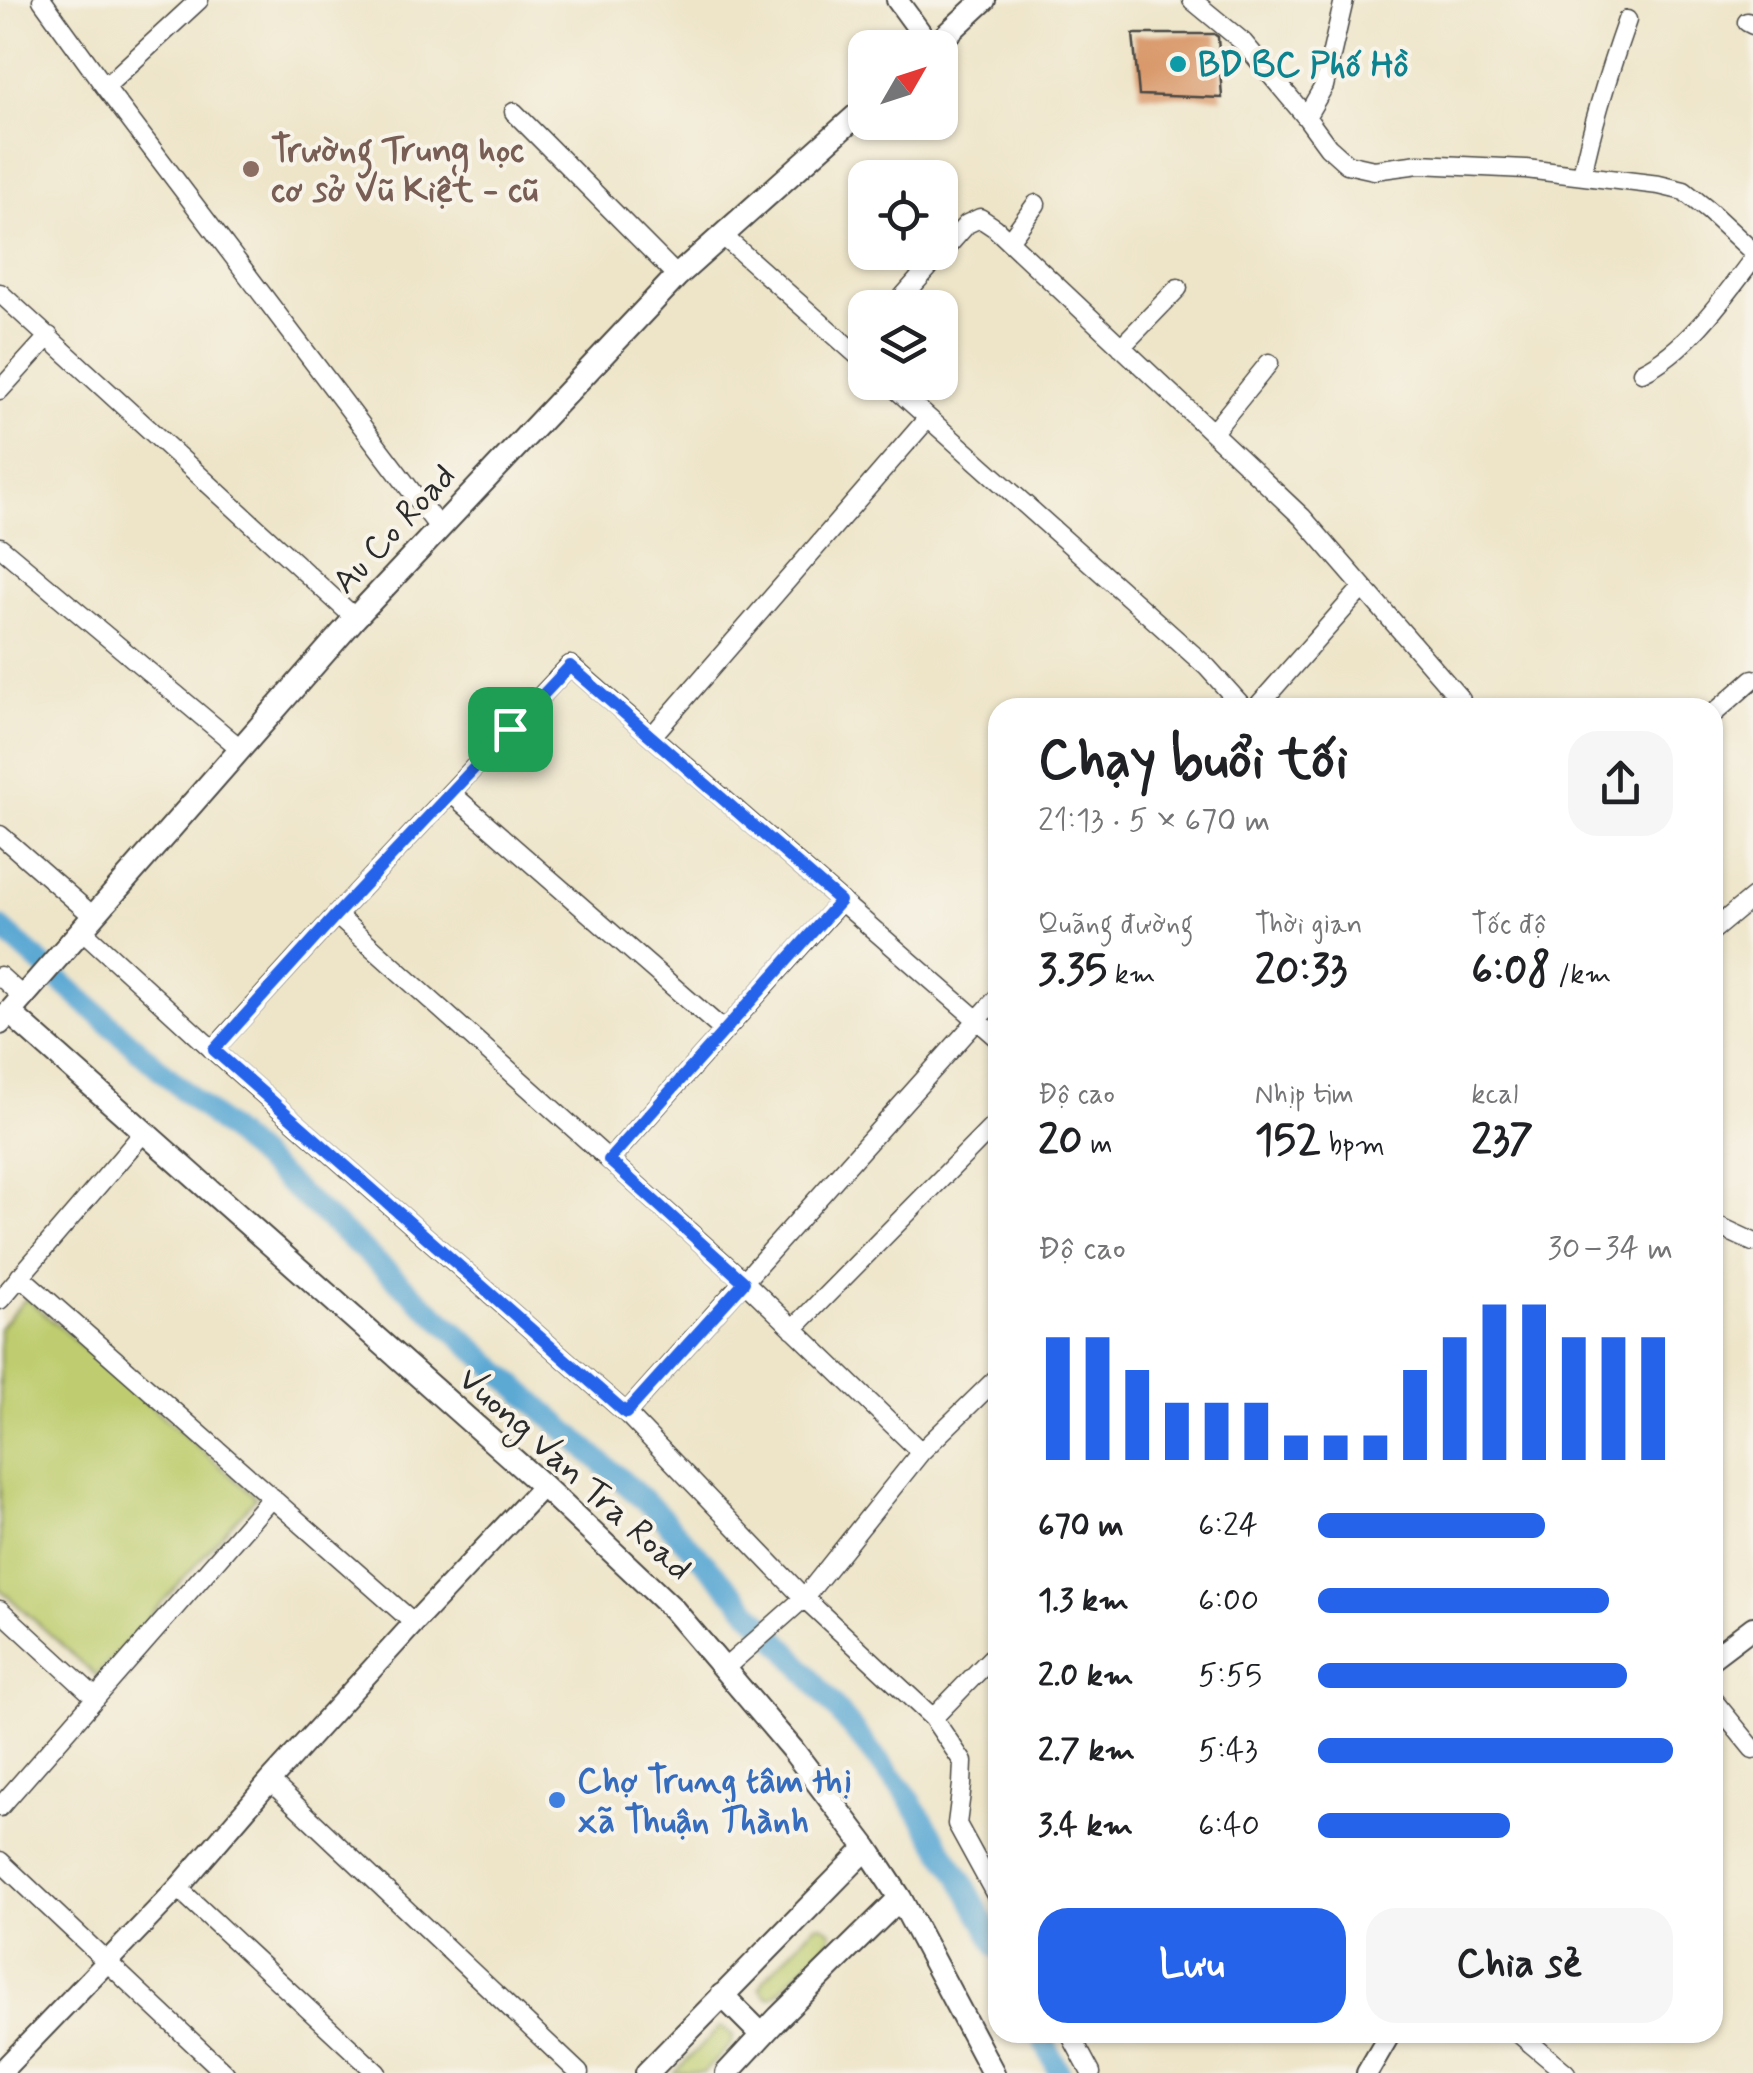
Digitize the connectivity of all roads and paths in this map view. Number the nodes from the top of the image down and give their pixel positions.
1 (42, 0) edge
2 (199, 0) edge
3 (897, 0) edge
4 (984, 0) edge
5 (1192, 0) edge
6 (1344, 0) edge
7 (1628, 20) dead end
8 (919, 30) edge
9 (952, 30) edge
10 (105, 87) junction
11 (514, 112) dead end
12 (1306, 117) junction
13 (848, 123) edge
14 (1582, 175) junction
15 (1036, 204) dead end
16 (723, 236) junction
17 (1008, 241) junction
18 (1753, 256) edge
19 (678, 276) junction
20 (1178, 288) dead end
21 (908, 290) edge
22 (0, 293) edge
23 (49, 336) junction
24 (848, 340) edge
25 (1122, 347) junction
26 (1269, 363) dead end
27 (1642, 372) dead end
28 (0, 390) edge
29 (908, 400) edge
30 (928, 418) junction
31 (1212, 432) junction
32 (440, 530) junction
33 (0, 548) edge
34 (1363, 587) junction
35 (355, 618) junction
36 (1753, 679) edge
37 (1235, 698) edge
38 (1265, 698) edge
39 (1459, 698) edge
40 (1723, 705) edge
41 (652, 736) junction
42 (241, 749) junction
43 (451, 793) junction
44 (0, 835) edge
45 (1753, 897) edge
46 (840, 901) junction
47 (336, 915) junction
48 (1723, 922) edge
49 (81, 929) junction
50 (0, 976) edge
51 (988, 1008) edge
52 (11, 1010) edge
53 (977, 1020) junction
54 (988, 1029) edge
55 (724, 1031) junction
56 (214, 1050) junction
57 (988, 1130) edge
58 (144, 1132) junction
59 (609, 1160) junction
60 (1723, 1228) edge
61 (1753, 1242) edge
62 (20, 1276) junction
63 (744, 1282) junction
64 (0, 1300) edge
65 (792, 1328) junction
66 (988, 1387) edge
67 (626, 1413) junction
68 (921, 1452) junction
69 (543, 1486) junction
70 (272, 1497) junction
71 (804, 1598) junction
72 (0, 1610) edge
73 (414, 1622) junction
74 (1753, 1627) edge
75 (1723, 1650) edge
76 (988, 1661) edge
77 (725, 1668) junction
78 (96, 1698) junction
79 (1723, 1712) edge
80 (934, 1718) junction
81 (1753, 1749) edge
82 (270, 1781) junction
83 (0, 1807) edge
84 (867, 1848) junction
85 (0, 1861) edge
86 (988, 1880) edge
87 (178, 1888) junction
88 (900, 1898) junction
89 (107, 1961) junction
90 (722, 1995) junction
91 (762, 2034) junction
92 (1076, 2043) edge
93 (1385, 2043) edge
94 (1530, 2043) edge
95 (0, 2073) edge
96 (226, 2073) edge
97 (376, 2073) edge
98 (579, 2073) edge
99 (647, 2073) edge
100 (726, 2073) edge
101 (993, 2073) edge
102 (1091, 2073) edge
103 (1367, 2073) edge
104 (1566, 2073) edge

1 - 10 street
2 - 10 street
3 - 8 street
4 - 9 main road
5 - 12 street
6 - 12 street
7 - 14 street
10 - 32 street
11 - 19 street
12 - 14 street
13 - 16 main road, Au Co Road
14 - 18 street
15 - 17 street
16 - 19 main road, Au Co Road
16 - 24 street
17 - 21 street
17 - 25 street
18 - 27 street
19 - 32 main road, Au Co Road
20 - 25 street
22 - 23 street
23 - 28 street
23 - 35 street
25 - 31 street
26 - 31 street
29 - 30 street
30 - 37 street
30 - 41 street
31 - 34 street
32 - 35 main road, Au Co Road
33 - 42 street
34 - 38 street
34 - 39 street
35 - 42 main road, Au Co Road
36 - 40 street
41 - 43 street
41 - 46 street
42 - 49 main road, Au Co Road
43 - 47 street
43 - 55 street
44 - 49 street
45 - 48 street
46 - 53 street
46 - 55 street
47 - 56 street
47 - 59 street
49 - 52 main road, Au Co Road
49 - 56 street
50 - 52 street
51 - 53 street
52 - 58 main road, Vuong Van Tra Road
53 - 54 street
53 - 63 street
55 - 59 street
56 - 67 street
57 - 65 street
58 - 62 street
58 - 69 main road, Vuong Van Tra Road
59 - 63 street
60 - 61 street
62 - 64 street
62 - 70 street
63 - 65 street
63 - 67 street
65 - 68 street
66 - 68 street
67 - 71 street
68 - 71 street
69 - 73 street
69 - 77 main road, Vuong Van Tra Road
70 - 73 street
70 - 78 street
71 - 77 street
71 - 80 street
72 - 78 street
73 - 82 street
74 - 75 street
76 - 80 street
77 - 84 main road, Vuong Van Tra Road
78 - 83 street
79 - 81 street
80 - 86 street
82 - 87 street
82 - 98 street
84 - 88 main road, Vuong Van Tra Road
84 - 90 main road
85 - 89 street
87 - 89 street
87 - 97 street
88 - 91 main road
88 - 101 main road, Vuong Van Tra Road
89 - 95 street
89 - 96 street
90 - 91 main road
90 - 99 main road
91 - 100 main road
92 - 102 street
93 - 103 street
94 - 104 street

